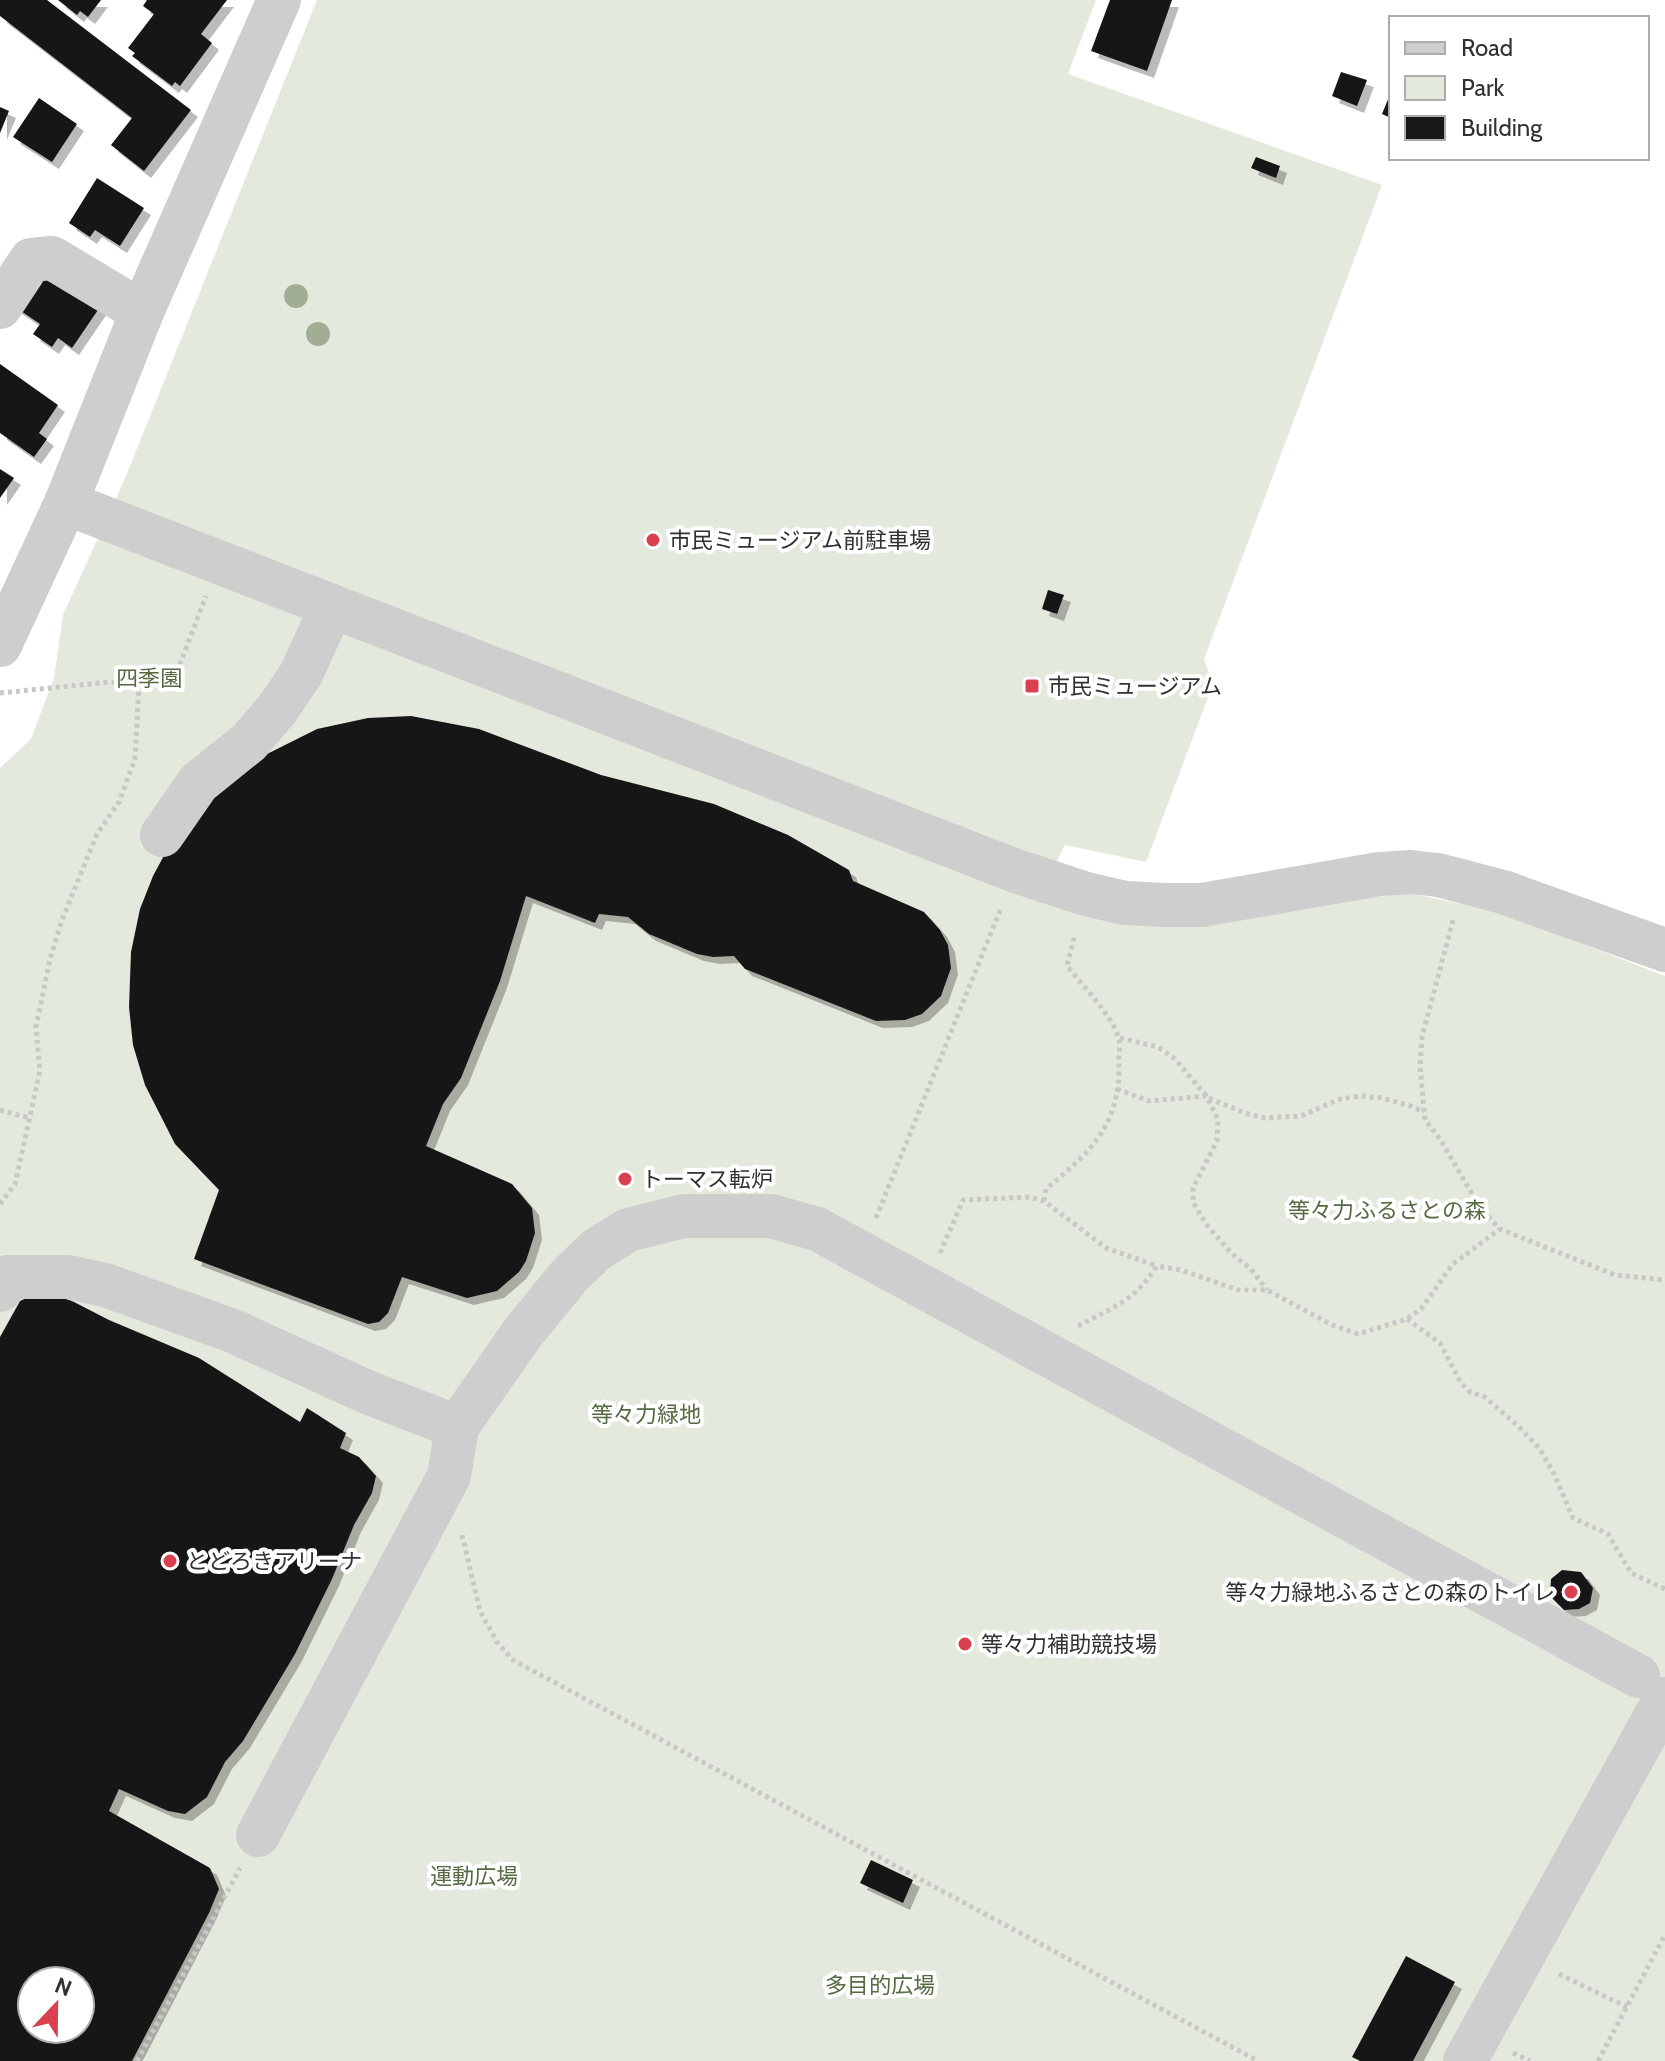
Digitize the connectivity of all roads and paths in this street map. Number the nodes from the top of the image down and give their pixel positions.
1 (279, 0) edge
2 (0, 307) edge
3 (142, 312) junction
4 (66, 503) junction
5 (219, 562) junction
6 (332, 606) junction
7 (0, 645) edge
8 (139, 685) junction
9 (0, 693) edge
10 (162, 835) dead end
11 (1016, 871) junction
12 (1454, 915) dead end
13 (1075, 934) dead end
14 (1665, 950) edge
15 (1120, 1038) junction
16 (1117, 1089) junction
17 (1206, 1096) junction
18 (0, 1110) edge
19 (1424, 1112) junction
20 (29, 1118) junction
21 (1044, 1201) junction
22 (0, 1204) edge
23 (1500, 1229) junction
24 (862, 1252) junction
25 (1157, 1266) junction
26 (1665, 1280) edge
27 (926, 1287) junction
28 (0, 1290) edge
29 (1267, 1290) junction
30 (1407, 1319) junction
31 (1057, 1359) junction
32 (457, 1427) junction
33 (449, 1476) junction
34 (1665, 1589) edge
35 (1652, 1688) edge
36 (258, 1835) joint
37 (1665, 1935) edge
38 (1549, 1969) dead end
39 (1627, 2007) junction
40 (137, 2061) edge
41 (1258, 2061) edge
42 (1465, 2061) edge
43 (1598, 2061) edge

1 - 3 street
2 - 3 street
3 - 4 street
4 - 5 street
4 - 7 street
5 - 6 street
5 - 8 path
6 - 10 street
6 - 11 street
8 - 9 path
8 - 20 path
11 - 14 street
11 - 24 path
12 - 19 path
13 - 15 path
15 - 16 path
15 - 17 path
16 - 17 path
16 - 21 path
17 - 19 path
17 - 29 path
18 - 20 path
19 - 23 path
20 - 22 path
21 - 25 path
21 - 27 path
23 - 26 path
23 - 30 path
24 - 27 street
24 - 32 street
25 - 29 path
25 - 31 path
27 - 31 street
28 - 32 street
29 - 30 path
30 - 34 path
31 - 35 street
32 - 33 street
33 - 36 street
33 - 41 path
35 - 42 street
36 - 40 path
37 - 39 path
38 - 39 path
39 - 43 path

